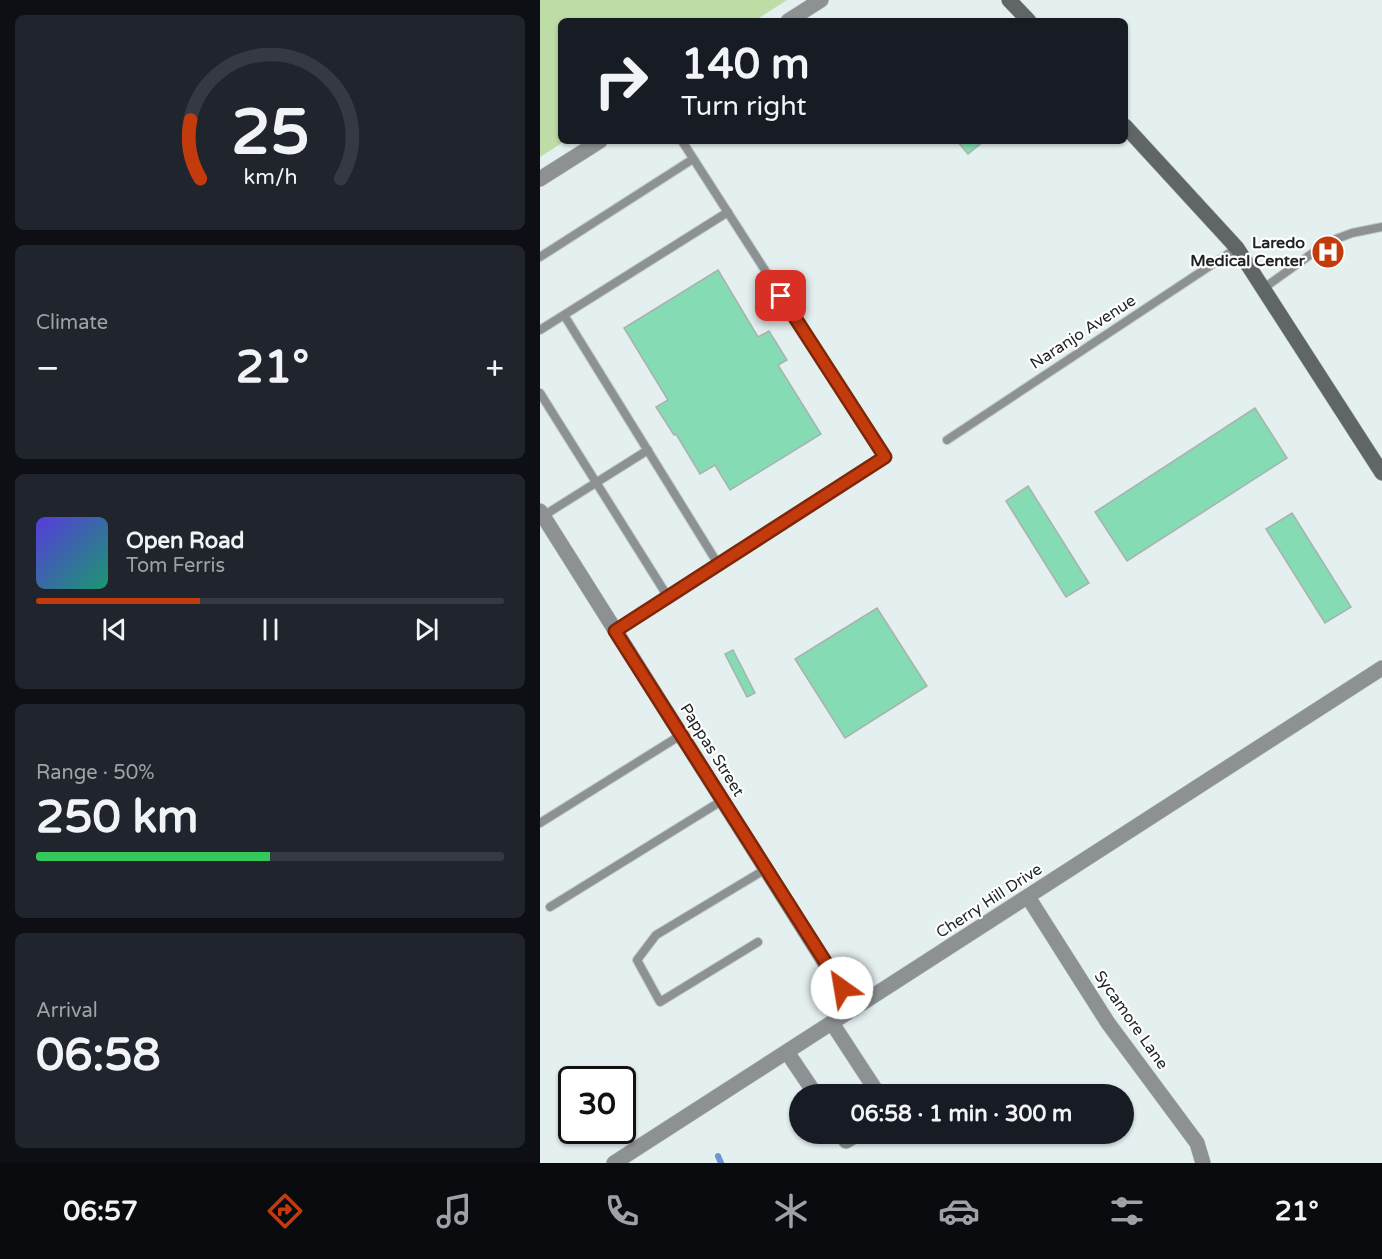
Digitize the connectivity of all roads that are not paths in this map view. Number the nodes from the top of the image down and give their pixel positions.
1 (821, 0) edge
2 (1009, 0) edge
3 (793, 18) edge
4 (1026, 18) edge
5 (1128, 129) edge
6 (595, 144) edge
7 (684, 144) edge
8 (693, 159) junction
9 (540, 179) edge
10 (728, 212) junction
11 (1382, 227) edge
12 (1237, 248) junction
13 (540, 257) edge
14 (1264, 288) junction
15 (564, 315) junction
16 (540, 330) edge
17 (540, 393) edge
18 (947, 440) dead end
19 (648, 450) junction
20 (1382, 473) edge
21 (596, 483) junction
22 (543, 520) edge
23 (718, 564) junction
24 (668, 597) junction
25 (615, 631) junction
26 (1382, 668) edge
27 (681, 735) junction
28 (723, 800) junction
29 (540, 823) edge
30 (766, 869) junction
31 (1028, 897) junction
32 (550, 907) dead end
33 (758, 942) dead end
34 (854, 1008) junction
35 (832, 1023) junction
36 (787, 1052) junction
37 (809, 1084) edge
38 (872, 1084) edge
39 (614, 1163) edge
40 (1203, 1163) edge

1 - 3 street
2 - 4 street
5 - 12 street
6 - 9 street
7 - 8 lane
8 - 10 lane
8 - 13 lane
10 - 15 lane
10 - 23 lane
11 - 14 lane
12 - 14 street
12 - 18 lane, Naranjo Avenue
14 - 20 street
15 - 16 lane
15 - 19 lane
17 - 21 lane
19 - 21 lane
19 - 23 lane
21 - 22 lane
21 - 24 lane
22 - 25 street, Pappas Street
23 - 24 lane
24 - 25 lane
25 - 27 street, Pappas Street
26 - 31 street, Cherry Hill Drive
27 - 28 street, Pappas Street
27 - 29 lane
28 - 30 street, Pappas Street
28 - 32 lane
30 - 33 lane
30 - 34 street, Pappas Street
31 - 34 street, Cherry Hill Drive
31 - 40 street, Sycamore Lane
34 - 35 street, Cherry Hill Drive
35 - 36 street, Cherry Hill Drive
35 - 38 street
36 - 37 street
36 - 39 street, Cherry Hill Drive

